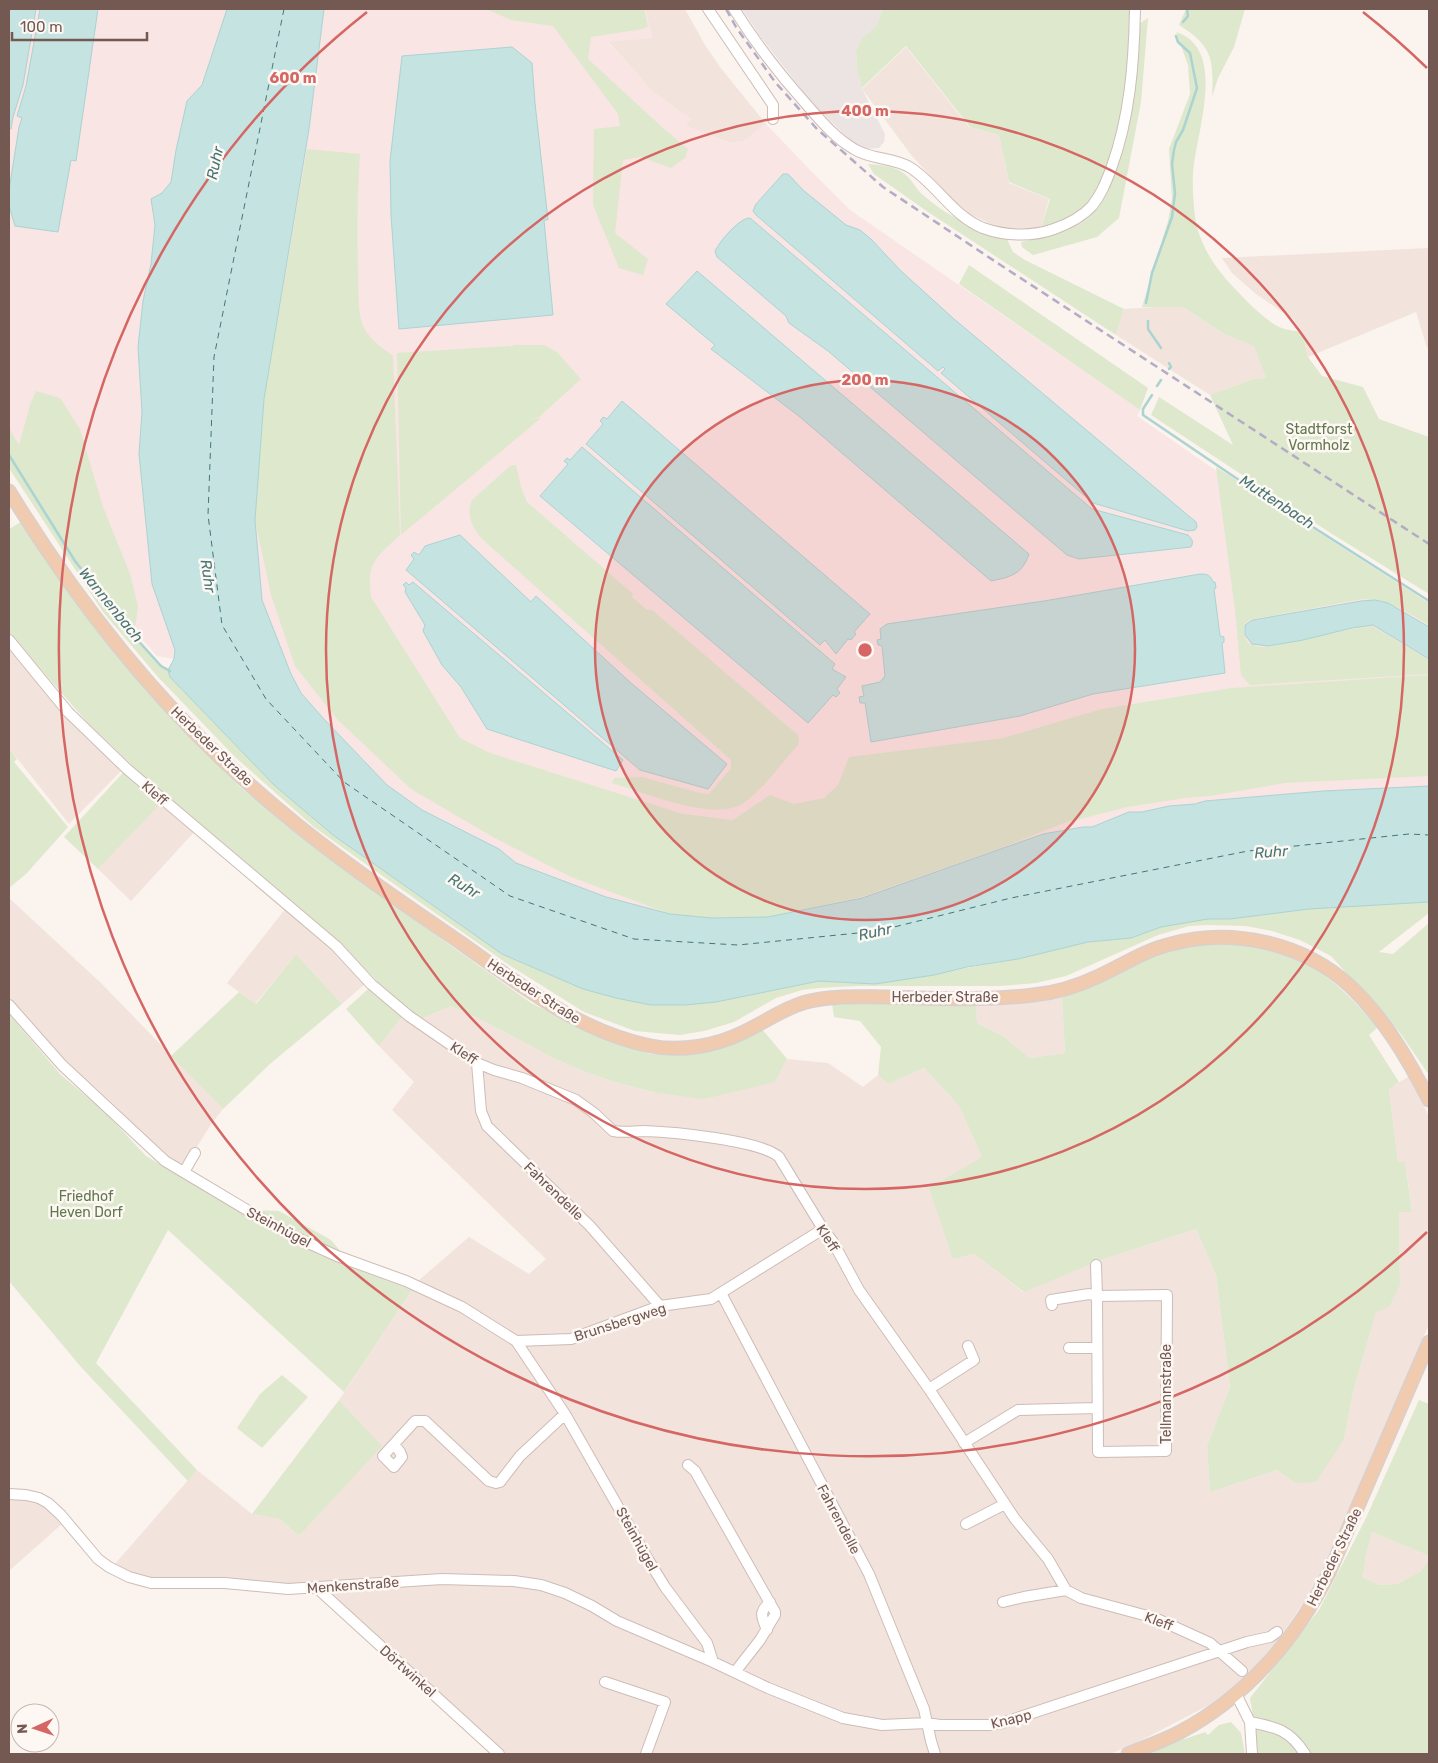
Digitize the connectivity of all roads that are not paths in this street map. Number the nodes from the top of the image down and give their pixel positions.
1 (708, 9) edge
2 (734, 9) edge
3 (1135, 9) edge
4 (773, 119) dead end
5 (9, 491) edge
6 (9, 640) edge
7 (9, 1005) edge
8 (477, 1063) junction
9 (1429, 1100) edge
10 (195, 1153) dead end
11 (184, 1172) junction
12 (822, 1229) junction
13 (1096, 1265) dead end
14 (721, 1293) junction
15 (1097, 1296) junction
16 (1052, 1305) dead end
17 (660, 1306) junction
18 (516, 1341) junction
19 (1429, 1342) edge
20 (968, 1346) dead end
21 (1069, 1348) dead end
22 (1096, 1348) junction
23 (929, 1389) junction
24 (1096, 1408) junction
25 (565, 1414) junction
26 (964, 1443) junction
27 (394, 1444) dead end
28 (688, 1465) dead end
29 (9, 1494) edge
30 (1005, 1504) junction
31 (966, 1524) dead end
32 (317, 1588) junction
33 (1066, 1590) junction
34 (1003, 1602) dead end
35 (1277, 1632) dead end
36 (1221, 1652) junction
37 (713, 1662) junction
38 (1242, 1671) dead end
39 (735, 1672) junction
40 (605, 1682) dead end
41 (1236, 1694) junction
42 (1250, 1722) junction
43 (927, 1723) junction
44 (499, 1754) edge
45 (646, 1754) edge
46 (935, 1754) edge
47 (1128, 1754) edge
48 (1252, 1754) edge
49 (1305, 1754) edge

1 - 4 street
2 - 3 street
5 - 9 main road, Herbeder Straße
6 - 8 street, Kleff
7 - 11 street, Steinhügel
8 - 12 street, Kleff
8 - 17 street, Fahrendelle
10 - 11 street
11 - 18 street, Steinhügel
12 - 14 street, Brunsbergweg
12 - 23 street, Kleff
13 - 15 street, Tellmannstraße
14 - 17 street, Brunsbergweg
14 - 43 street, Fahrendelle
15 - 16 street, Tellmannstraße
15 - 22 street, Tellmannstraße
15 - 24 street, Tellmannstraße
17 - 18 street, Brunsbergweg
18 - 25 street, Steinhügel
19 - 41 main road, Herbeder Straße
20 - 23 street
21 - 22 street
22 - 24 street, Tellmannstraße
23 - 26 street, Kleff
24 - 26 street
25 - 27 street
25 - 37 street, Steinhügel
26 - 30 street, Kleff
28 - 39 street
29 - 32 street, Menkenstraße
30 - 31 street
30 - 33 street, Kleff
32 - 37 street, Menkenstraße
32 - 44 street, Dörtwinkel
33 - 34 street
33 - 36 street, Kleff
35 - 36 street, Knapp
36 - 38 street, Kleff
36 - 43 street, Knapp
37 - 39 street, Knapp
39 - 43 street, Knapp
40 - 45 street
41 - 42 street
41 - 47 main road, Herbeder Straße
42 - 48 street
42 - 49 street
43 - 46 street, Fahrendelle

